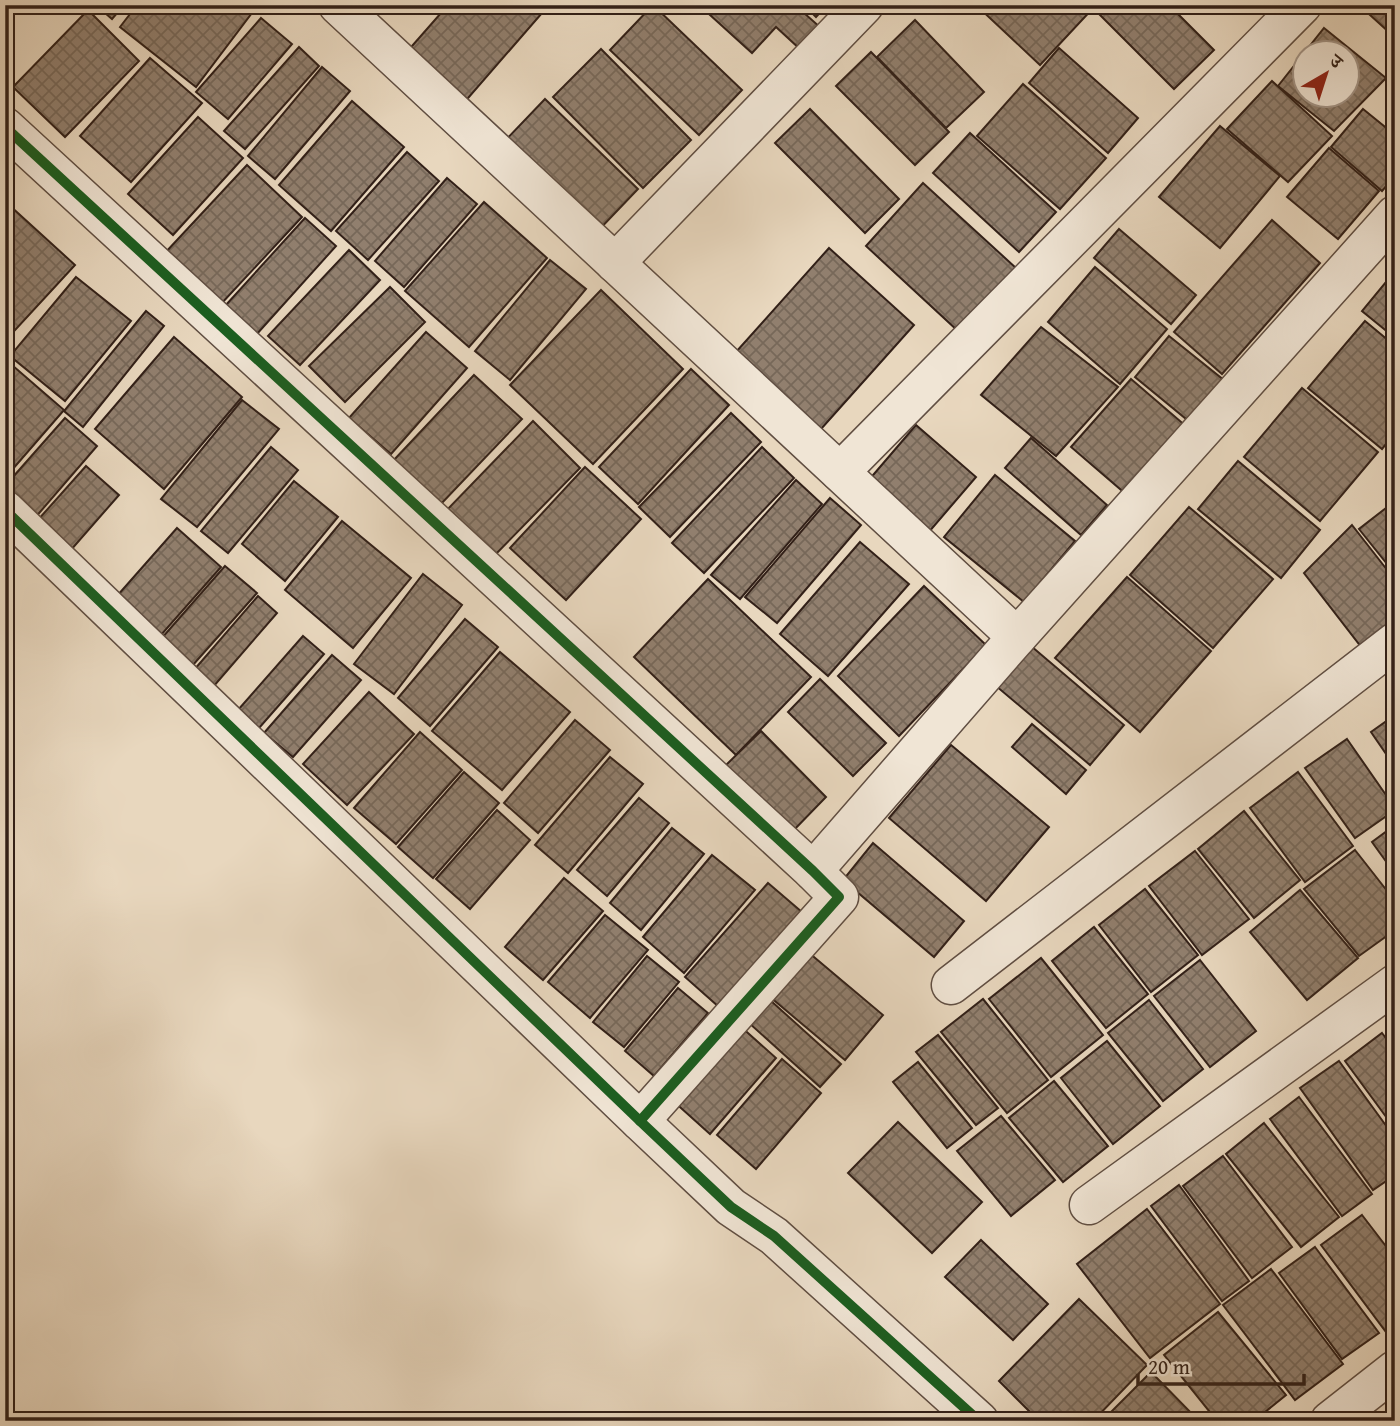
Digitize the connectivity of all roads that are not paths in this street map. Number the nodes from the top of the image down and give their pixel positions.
1 (338, 5) edge
2 (864, 5) edge
3 (1301, 5) edge
4 (5, 127) edge
5 (1395, 215) edge
6 (615, 263) junction
7 (840, 472) junction
8 (5, 510) edge
9 (1017, 637) junction
10 (1395, 642) edge
11 (813, 871) junction
12 (1395, 984) edge
13 (951, 985) dead end
14 (640, 1121) junction
15 (1089, 1205) dead end
16 (1395, 1370) edge
17 (979, 1421) edge
18 (1330, 1421) edge

1 - 6 street
2 - 6 street
3 - 7 street
4 - 11 street
5 - 9 street
6 - 7 street
7 - 9 street
8 - 14 street
9 - 11 street
10 - 13 street
11 - 14 street
12 - 15 street
14 - 17 street
16 - 18 street

